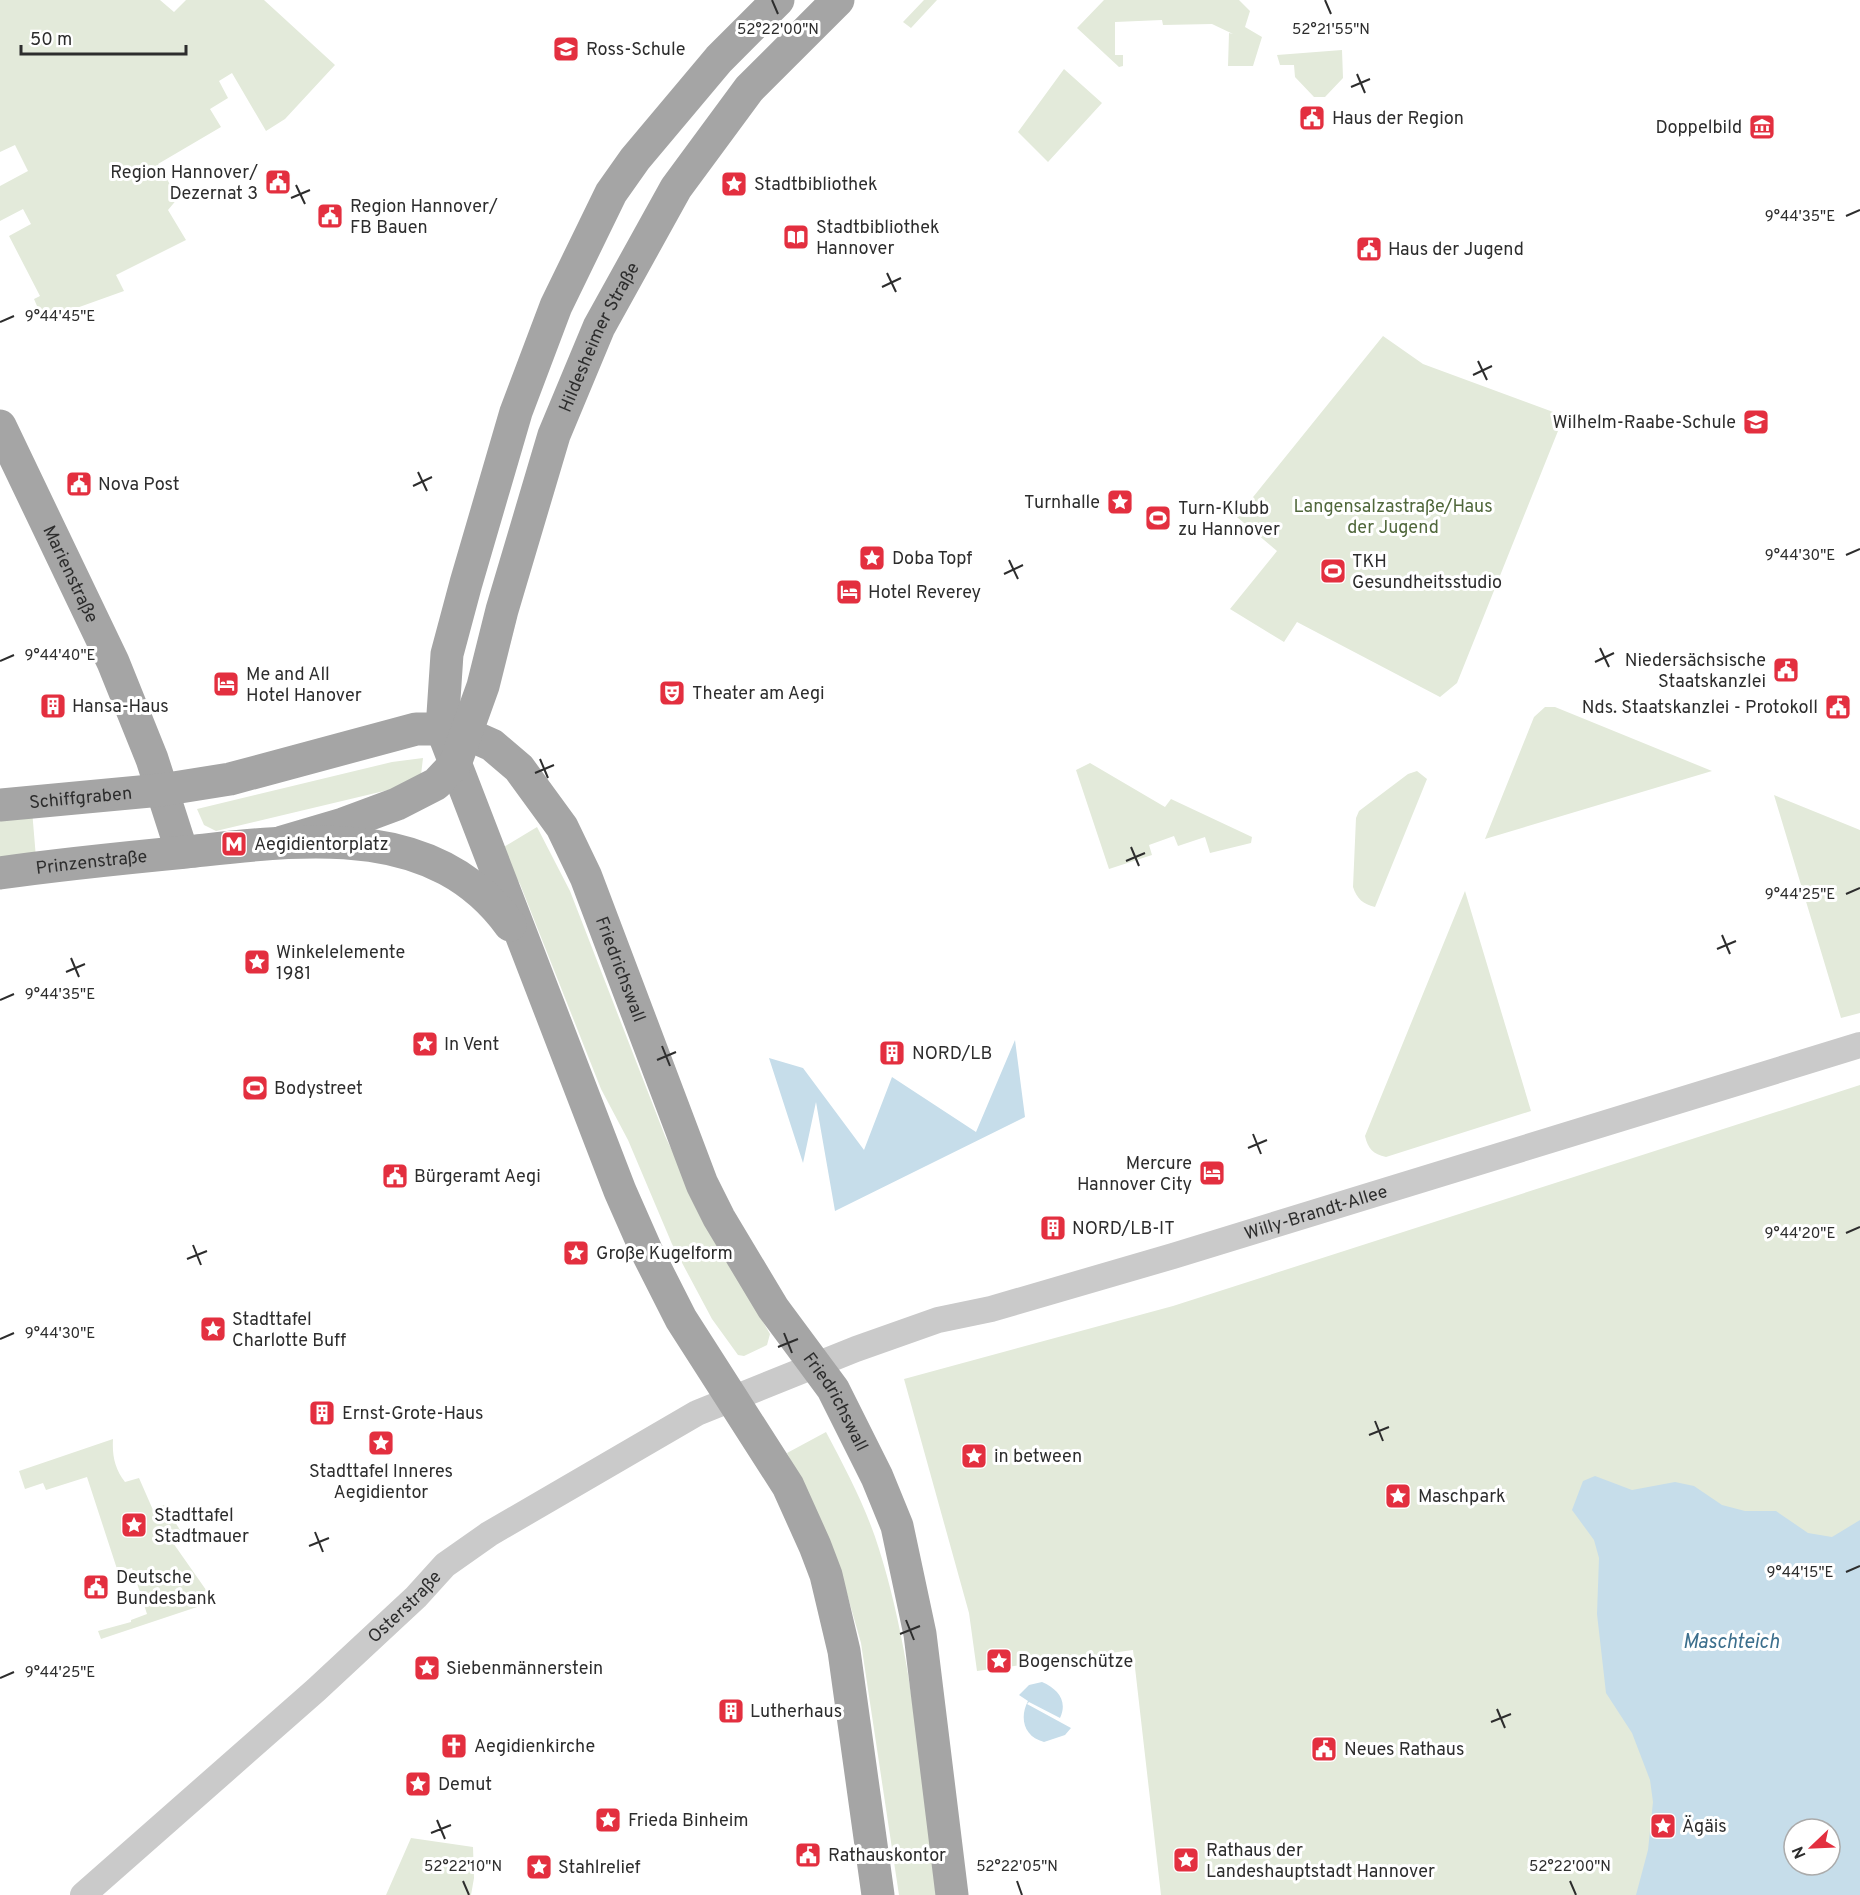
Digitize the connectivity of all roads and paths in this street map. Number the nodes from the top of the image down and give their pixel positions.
1 (778, 0) edge
2 (838, 0) edge
3 (0, 426) edge
4 (455, 731) junction
5 (455, 764) junction
6 (161, 790) junction
7 (0, 805) edge
8 (282, 842) junction
9 (182, 852) junction
10 (0, 873) edge
11 (524, 945) junction
12 (1860, 1045) edge
13 (815, 1365) junction
14 (772, 1382) joint
15 (731, 1399) junction
16 (83, 1895) edge
17 (878, 1895) edge
18 (952, 1895) edge

1 - 4 main road
2 - 4 main road, Hildesheimer Straße
3 - 6 main road, Marienstraße
4 - 5 main road
4 - 6 main road
4 - 13 main road, Friedrichswall
5 - 8 main road
5 - 11 main road
6 - 7 main road, Schiffgraben
6 - 9 main road
8 - 9 main road
8 - 11 main road
9 - 10 main road, Prinzenstraße
11 - 15 main road
12 - 13 street, Willy-Brandt-Allee
13 - 14 street, Willy-Brandt-Allee
13 - 18 main road, Friedrichswall
14 - 15 street, Osterstraße
15 - 16 street, Osterstraße
15 - 17 main road

